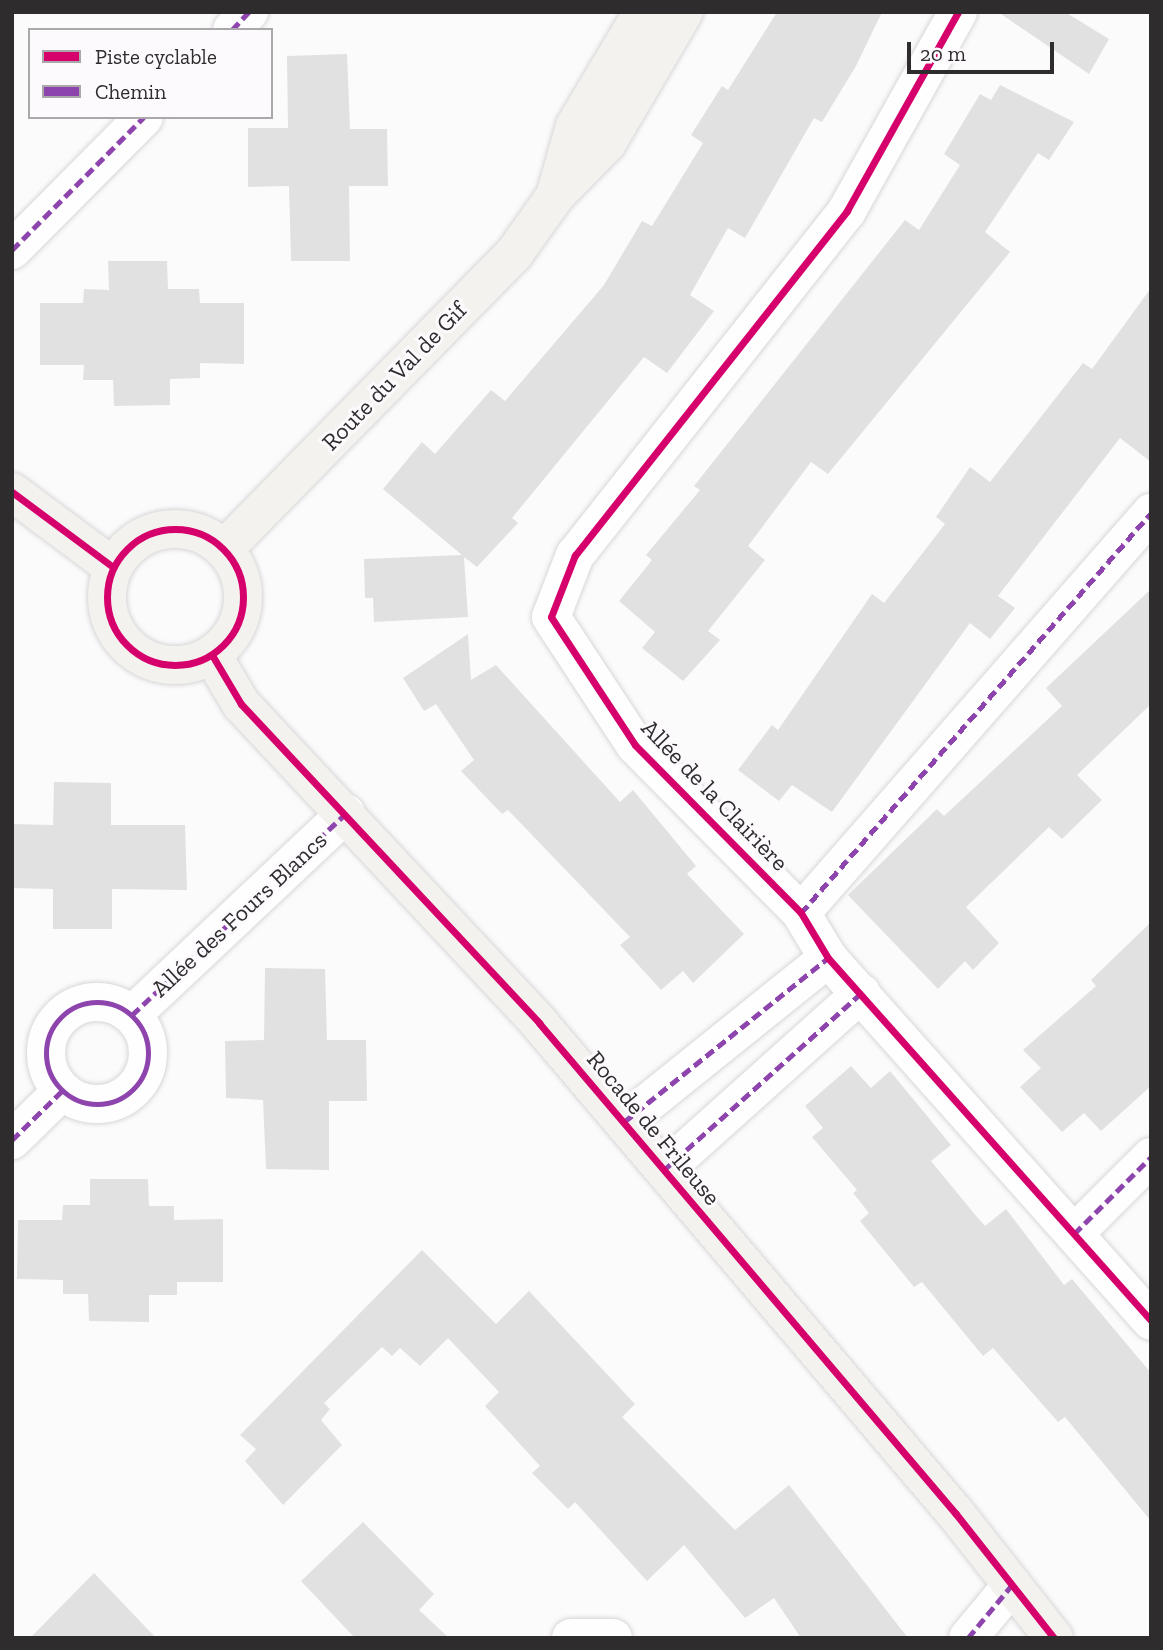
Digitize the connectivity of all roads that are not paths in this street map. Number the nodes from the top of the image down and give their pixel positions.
1 (249, 12) edge
2 (643, 12) edge
3 (684, 12) edge
4 (958, 12) edge
5 (234, 28) edge
6 (142, 119) edge
7 (556, 195) junction
8 (12, 250) edge
9 (12, 492) edge
10 (1151, 513) edge
11 (224, 549) junction
12 (113, 567) junction
13 (212, 655) junction
14 (346, 813) junction
15 (801, 913) junction
16 (828, 958) junction
17 (861, 993) junction
18 (132, 1015) junction
19 (62, 1091) junction
20 (624, 1122) junction
21 (12, 1140) edge
22 (1151, 1157) edge
23 (664, 1170) junction
24 (1074, 1234) junction
25 (1151, 1321) edge
26 (1012, 1585) junction
27 (571, 1638) edge
28 (613, 1638) edge
29 (968, 1638) edge
30 (1054, 1638) edge

1 - 5 street
2 - 7 street, Route du Val de Gif
3 - 7 street, Route du Val de Gif
4 - 15 street, Allée de la Clairière
6 - 8 street
7 - 11 street, Route du Val de Gif
9 - 12 street
10 - 15 street
11 - 12 street
11 - 13 street
12 - 13 street
13 - 14 street, Rocade de Frileuse
14 - 18 street, Allée des Fours Blancs
14 - 20 street, Rocade de Frileuse
15 - 16 street, Allée de la Clairière
16 - 17 street, Allée de la Clairière
16 - 20 street
17 - 23 street
17 - 24 street, Allée de la Clairière
18 - 19 street, Allée des Fours Blancs
18 - 19 street, Allée des Fours Blancs
19 - 21 street
20 - 23 street, Rocade de Frileuse
22 - 24 street
23 - 26 street, Rocade de Frileuse
24 - 25 street, Allée de la Clairière
26 - 29 street
26 - 30 street, Rocade de Frileuse
27 - 28 street

